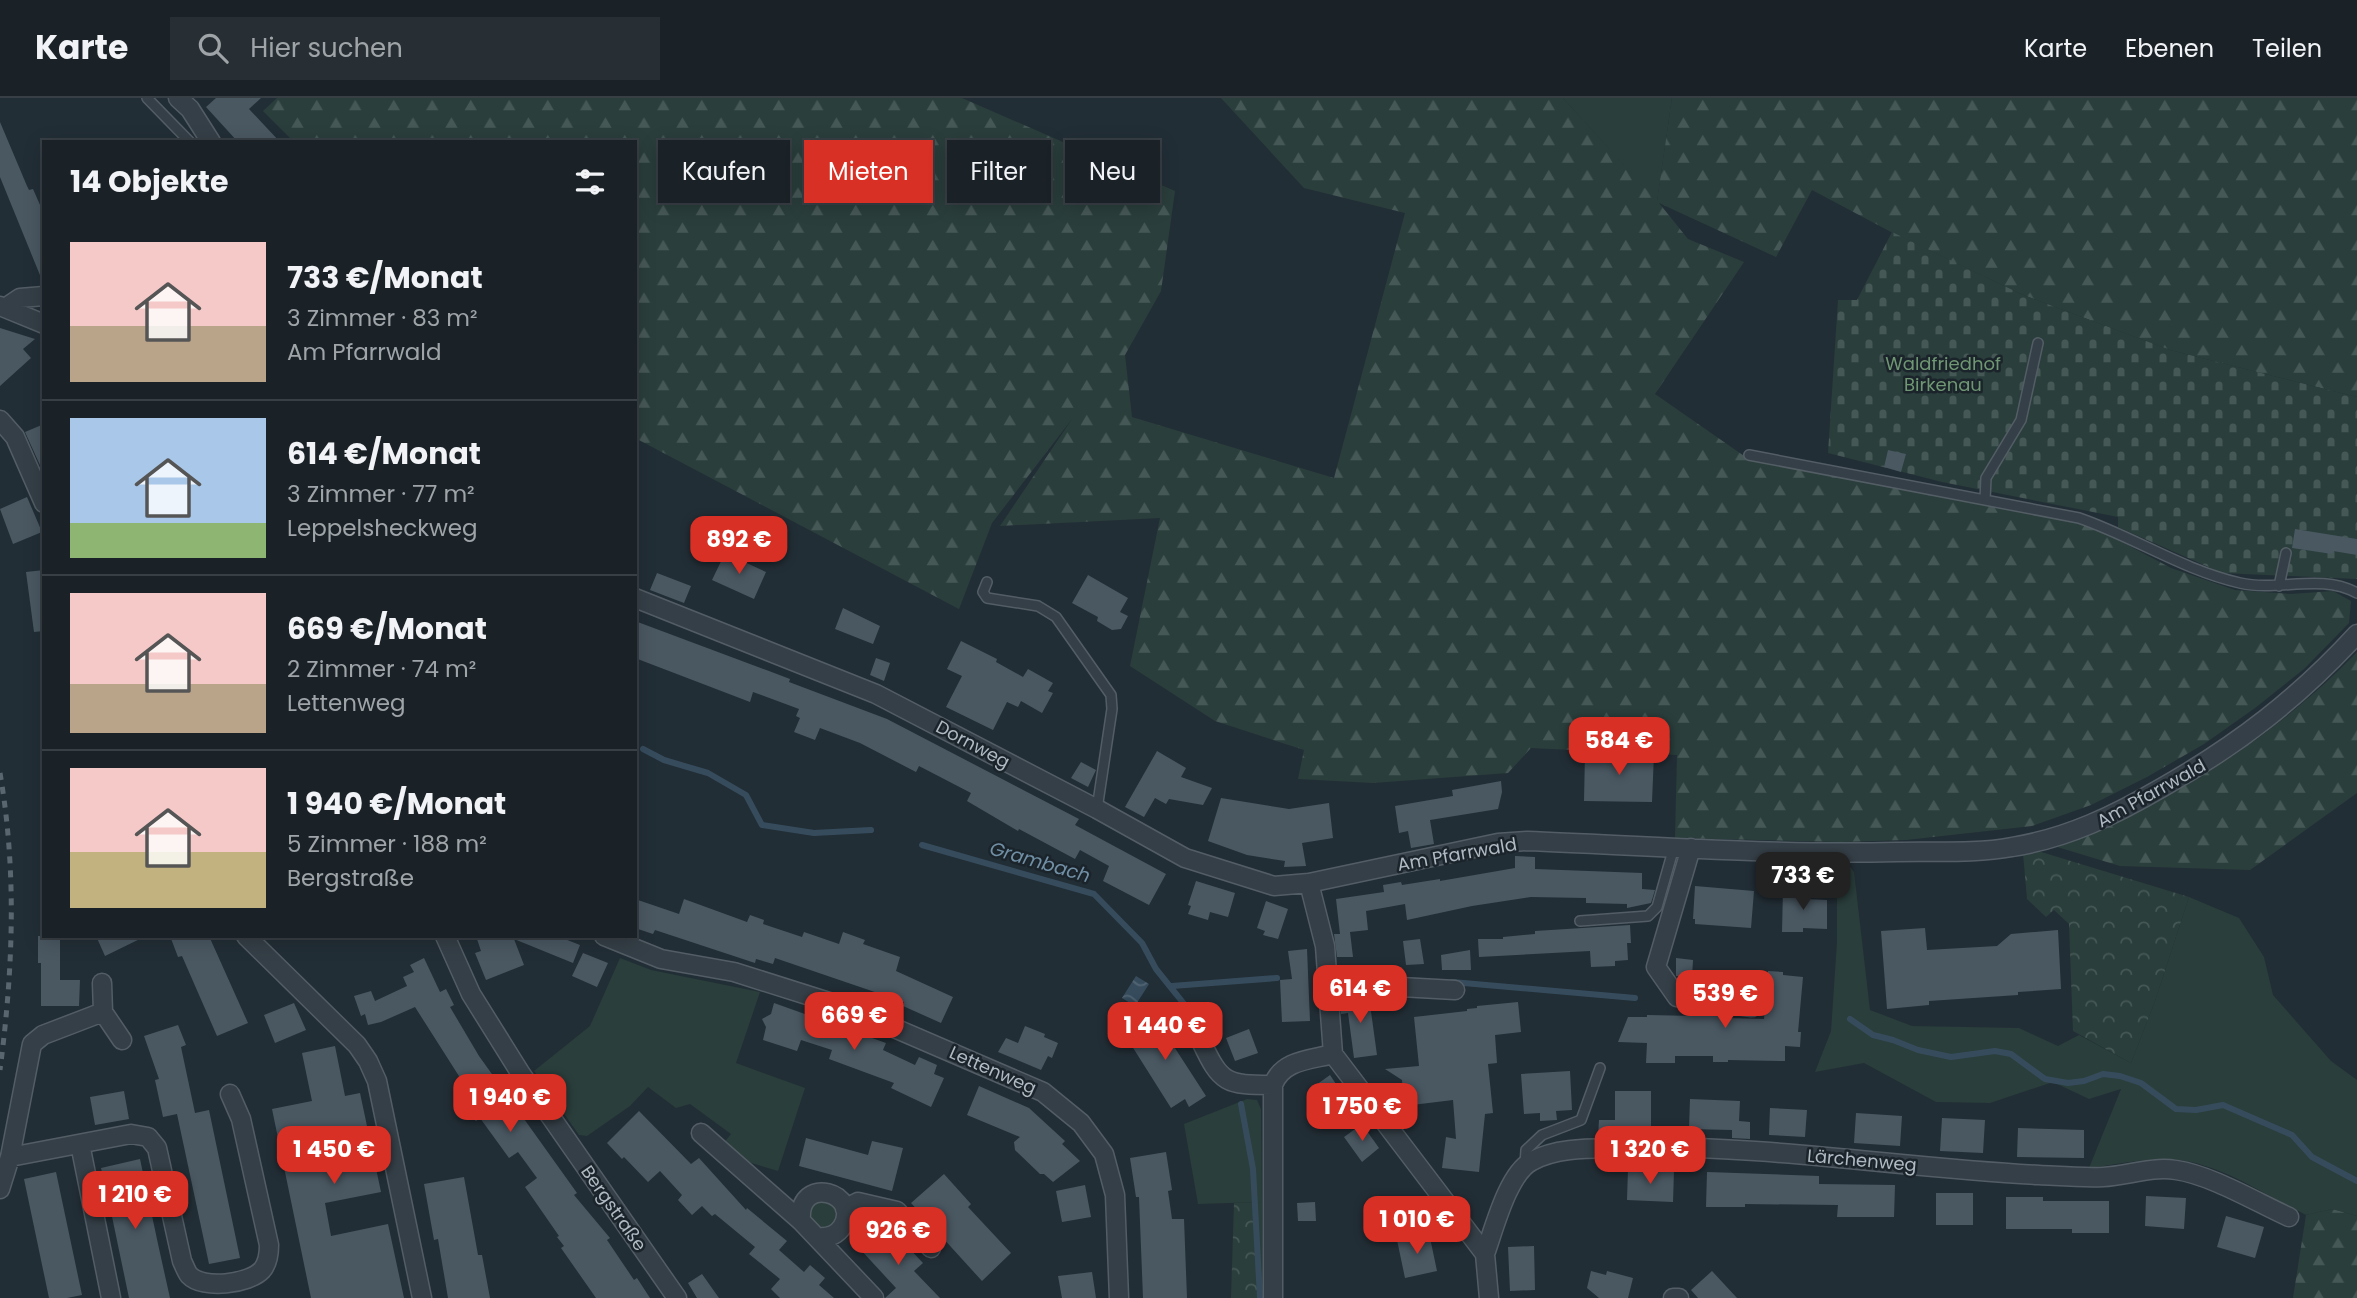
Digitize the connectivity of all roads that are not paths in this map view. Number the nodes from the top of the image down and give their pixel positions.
1 (147, 98) edge
2 (178, 98) edge
3 (188, 140) edge
4 (210, 140) edge
5 (42, 296) edge
6 (2, 307) edge
7 (42, 323) edge
8 (2038, 343) dead end
9 (0, 420) edge
10 (1749, 455) dead end
11 (42, 497) edge
12 (1985, 500) junction
13 (2286, 553) dead end
14 (987, 582) dead end
15 (2279, 586) junction
16 (2357, 593) edge
17 (637, 599) edge
18 (2357, 634) edge
19 (1097, 809) junction
20 (1682, 848) junction
21 (1309, 883) junction
22 (1580, 920) dead end
23 (248, 938) edge
24 (445, 938) edge
25 (609, 938) edge
26 (102, 983) dead end
27 (1328, 983) junction
28 (1455, 990) dead end
29 (1752, 1007) dead end
30 (103, 1012) junction
31 (122, 1040) dead end
32 (1201, 1041) dead end
33 (1333, 1054) junction
34 (1600, 1068) dead end
35 (1273, 1085) junction
36 (230, 1094) dead end
37 (701, 1133) dead end
38 (80, 1144) junction
39 (10, 1157) junction
40 (1525, 1166) junction
41 (0, 1189) edge
42 (845, 1209) junction
43 (2289, 1217) dead end
44 (801, 1221) junction
45 (817, 1237) junction
46 (931, 1248) dead end
47 (1485, 1254) junction
48 (111, 1298) edge
49 (422, 1298) edge
50 (677, 1298) edge
51 (874, 1298) edge
52 (1119, 1298) edge
53 (1273, 1298) edge
54 (1489, 1298) edge

1 - 3 lane
2 - 4 street
5 - 6 street
6 - 7 street
8 - 12 lane
9 - 11 street
10 - 12 lane
12 - 15 lane
13 - 15 lane
14 - 19 lane
15 - 16 lane
17 - 19 street, Dornweg
18 - 20 street, Am Pfarrwald
19 - 21 street, Dornweg
20 - 21 street, Am Pfarrwald
20 - 22 lane
20 - 29 street
21 - 27 street
23 - 49 street
24 - 50 street, Bergstraße
25 - 52 street, Lettenweg
26 - 30 street
27 - 28 street
27 - 33 street
30 - 31 street
30 - 39 street
32 - 35 street
33 - 35 street
33 - 47 street
34 - 40 lane
35 - 53 street
36 - 38 street
37 - 44 street
38 - 39 street
38 - 48 street
39 - 41 street
40 - 43 street, Lärchenweg
40 - 47 street
42 - 44 street
42 - 45 street
42 - 46 street
44 - 45 street
45 - 51 street
47 - 54 street

